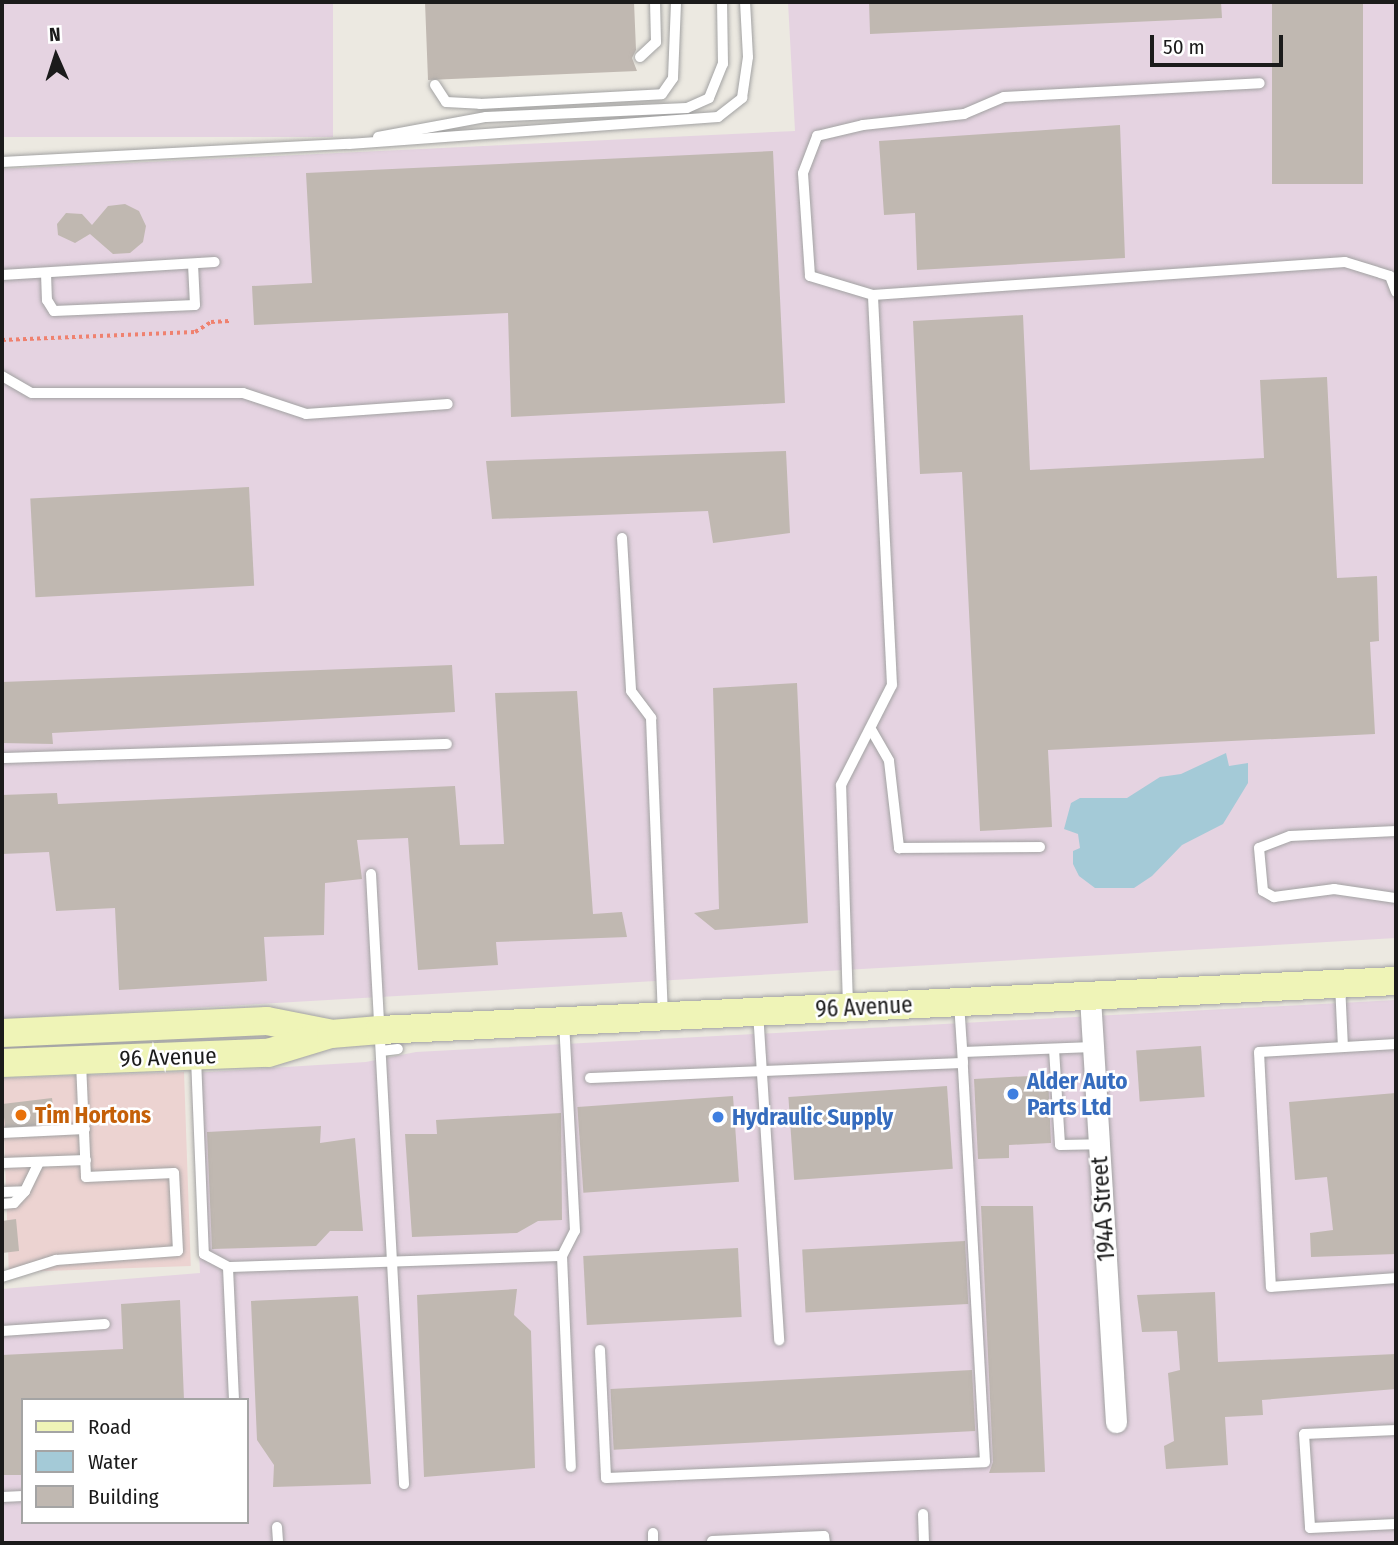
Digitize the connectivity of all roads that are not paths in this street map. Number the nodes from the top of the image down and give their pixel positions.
1 (655, 2) edge
2 (676, 2) edge
3 (722, 2) edge
4 (745, 2) edge
5 (640, 57) dead end
6 (1260, 82) dead end
7 (435, 85) dead end
8 (349, 144) junction
9 (2, 162) edge
10 (215, 262) dead end
11 (193, 264) junction
12 (46, 273) junction
13 (2, 275) edge
14 (1396, 292) edge
15 (873, 295) junction
16 (2, 376) edge
17 (448, 404) dead end
18 (622, 538) dead end
19 (872, 731) junction
20 (447, 744) dead end
21 (2, 758) edge
22 (1396, 831) edge
23 (1041, 847) dead end
24 (371, 874) dead end
25 (1396, 898) edge
26 (1396, 981) edge
27 (1340, 984) junction
28 (1090, 997) junction
29 (959, 1003) junction
30 (848, 1008) junction
31 (758, 1012) junction
32 (663, 1016) junction
33 (564, 1021) junction
34 (2, 1034) edge
35 (331, 1034) junction
36 (386, 1043) junction
37 (1396, 1044) edge
38 (1093, 1047) junction
39 (1343, 1047) junction
40 (1054, 1049) junction
41 (195, 1056) junction
42 (963, 1058) junction
43 (81, 1060) junction
44 (2, 1063) edge
45 (762, 1071) junction
46 (590, 1078) dead end
47 (85, 1129) junction
48 (2, 1133) edge
49 (1099, 1144) junction
50 (86, 1160) junction
51 (39, 1162) junction
52 (2, 1163) edge
53 (25, 1191) junction
54 (2, 1192) edge
55 (2, 1204) edge
56 (562, 1256) junction
57 (392, 1262) junction
58 (228, 1267) junction
59 (2, 1277) edge
60 (1396, 1278) edge
61 (105, 1324) dead end
62 (2, 1331) edge
63 (779, 1340) dead end
64 (600, 1350) dead end
65 (234, 1398) edge
66 (1116, 1422) dead end
67 (1396, 1430) edge
68 (571, 1467) dead end
69 (404, 1484) dead end
70 (21, 1496) edge
71 (2, 1497) edge
72 (923, 1514) dead end
73 (1396, 1524) edge
74 (277, 1527) dead end
75 (712, 1541) dead end
76 (278, 1543) edge
77 (825, 1543) edge
78 (924, 1543) edge

1 - 5 lane
2 - 7 lane
3 - 8 lane
4 - 8 lane
6 - 15 lane
8 - 9 lane
10 - 11 lane
11 - 12 lane
11 - 12 lane
12 - 13 lane
14 - 15 lane
15 - 19 lane
16 - 17 lane
18 - 32 lane
19 - 23 lane
19 - 30 lane
20 - 21 lane
22 - 25 lane
24 - 36 lane
26 - 27 main road, 96 Avenue
27 - 28 main road, 96 Avenue
27 - 39 lane
28 - 29 main road, 96 Avenue
28 - 38 street, 194A Street
29 - 30 main road, 96 Avenue
29 - 42 lane
30 - 31 main road, 96 Avenue
31 - 32 main road, 96 Avenue
31 - 45 lane
32 - 33 main road, 96 Avenue
33 - 36 main road, 96 Avenue
33 - 56 lane
34 - 35 main road, 96 Avenue
35 - 36 main road, 96 Avenue
35 - 41 main road, 96 Avenue
36 - 57 lane
37 - 39 lane
38 - 40 lane
38 - 49 street, 194A Street
39 - 60 lane
40 - 42 lane
40 - 49 lane
41 - 43 main road, 96 Avenue
41 - 58 lane
42 - 45 lane
42 - 64 lane
43 - 44 main road, 96 Avenue
43 - 47 lane
45 - 46 lane
45 - 63 lane
47 - 48 lane
47 - 50 lane
49 - 66 street, 194A Street
50 - 51 lane
50 - 59 lane
51 - 52 lane
51 - 53 lane
53 - 54 lane
53 - 55 lane
56 - 57 lane
56 - 68 lane
57 - 58 lane
57 - 69 lane
58 - 65 lane
61 - 62 lane
67 - 73 lane
70 - 71 lane
72 - 78 lane
74 - 76 lane
75 - 77 lane

